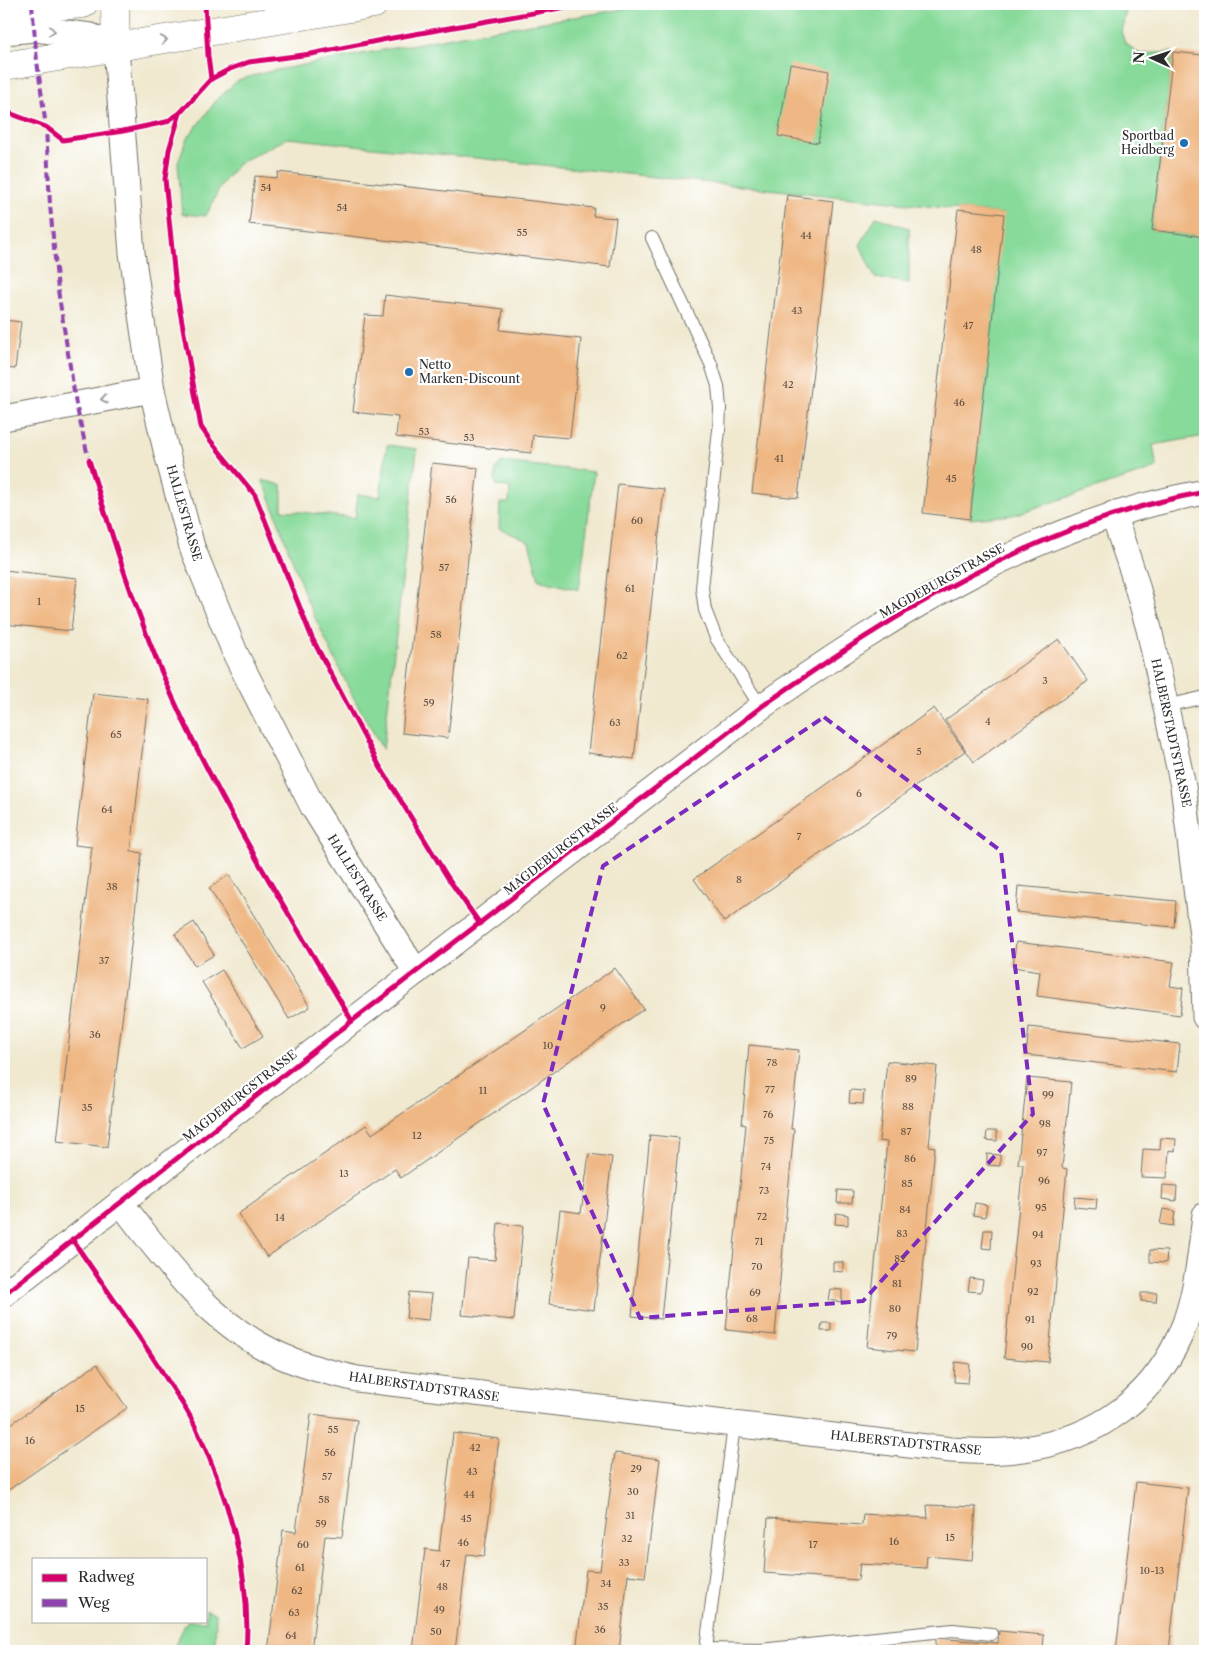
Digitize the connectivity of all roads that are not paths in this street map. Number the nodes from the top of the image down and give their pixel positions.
1 (83, 4) edge
2 (115, 4) edge
3 (374, 4) edge
4 (4, 10) edge
5 (4, 32) edge
6 (116, 48) junction
7 (4, 66) edge
8 (652, 238) dead end
9 (152, 390) junction
10 (4, 418) edge
11 (1205, 492) edge
12 (1113, 514) junction
13 (1205, 697) edge
14 (1166, 706) junction
15 (761, 707) junction
16 (416, 972) junction
17 (1205, 1017) edge
18 (121, 1203) junction
19 (1205, 1215) edge
20 (4, 1294) edge
21 (734, 1425) junction
22 (992, 1634) dead end
23 (706, 1650) edge

1 - 4 street
2 - 6 street, HALLESTRASSE
6 -> 3 street
5 -> 6 street
6 - 7 street
6 - 9 street, HALLESTRASSE
8 - 15 lane
9 -> 10 street
9 - 16 street, HALLESTRASSE
11 - 12 street, MAGDEBURGSTRASSE
12 - 14 street, HALBERSTADTSTRASSE
12 - 15 street, MAGDEBURGSTRASSE
13 - 14 lane
14 - 17 street, HALBERSTADTSTRASSE
15 - 16 street, MAGDEBURGSTRASSE
16 - 18 street, MAGDEBURGSTRASSE
18 - 20 street, MAGDEBURGSTRASSE
18 - 21 street, HALBERSTADTSTRASSE
19 - 21 street, HALBERSTADTSTRASSE
21 - 23 lane
22 - 23 lane

